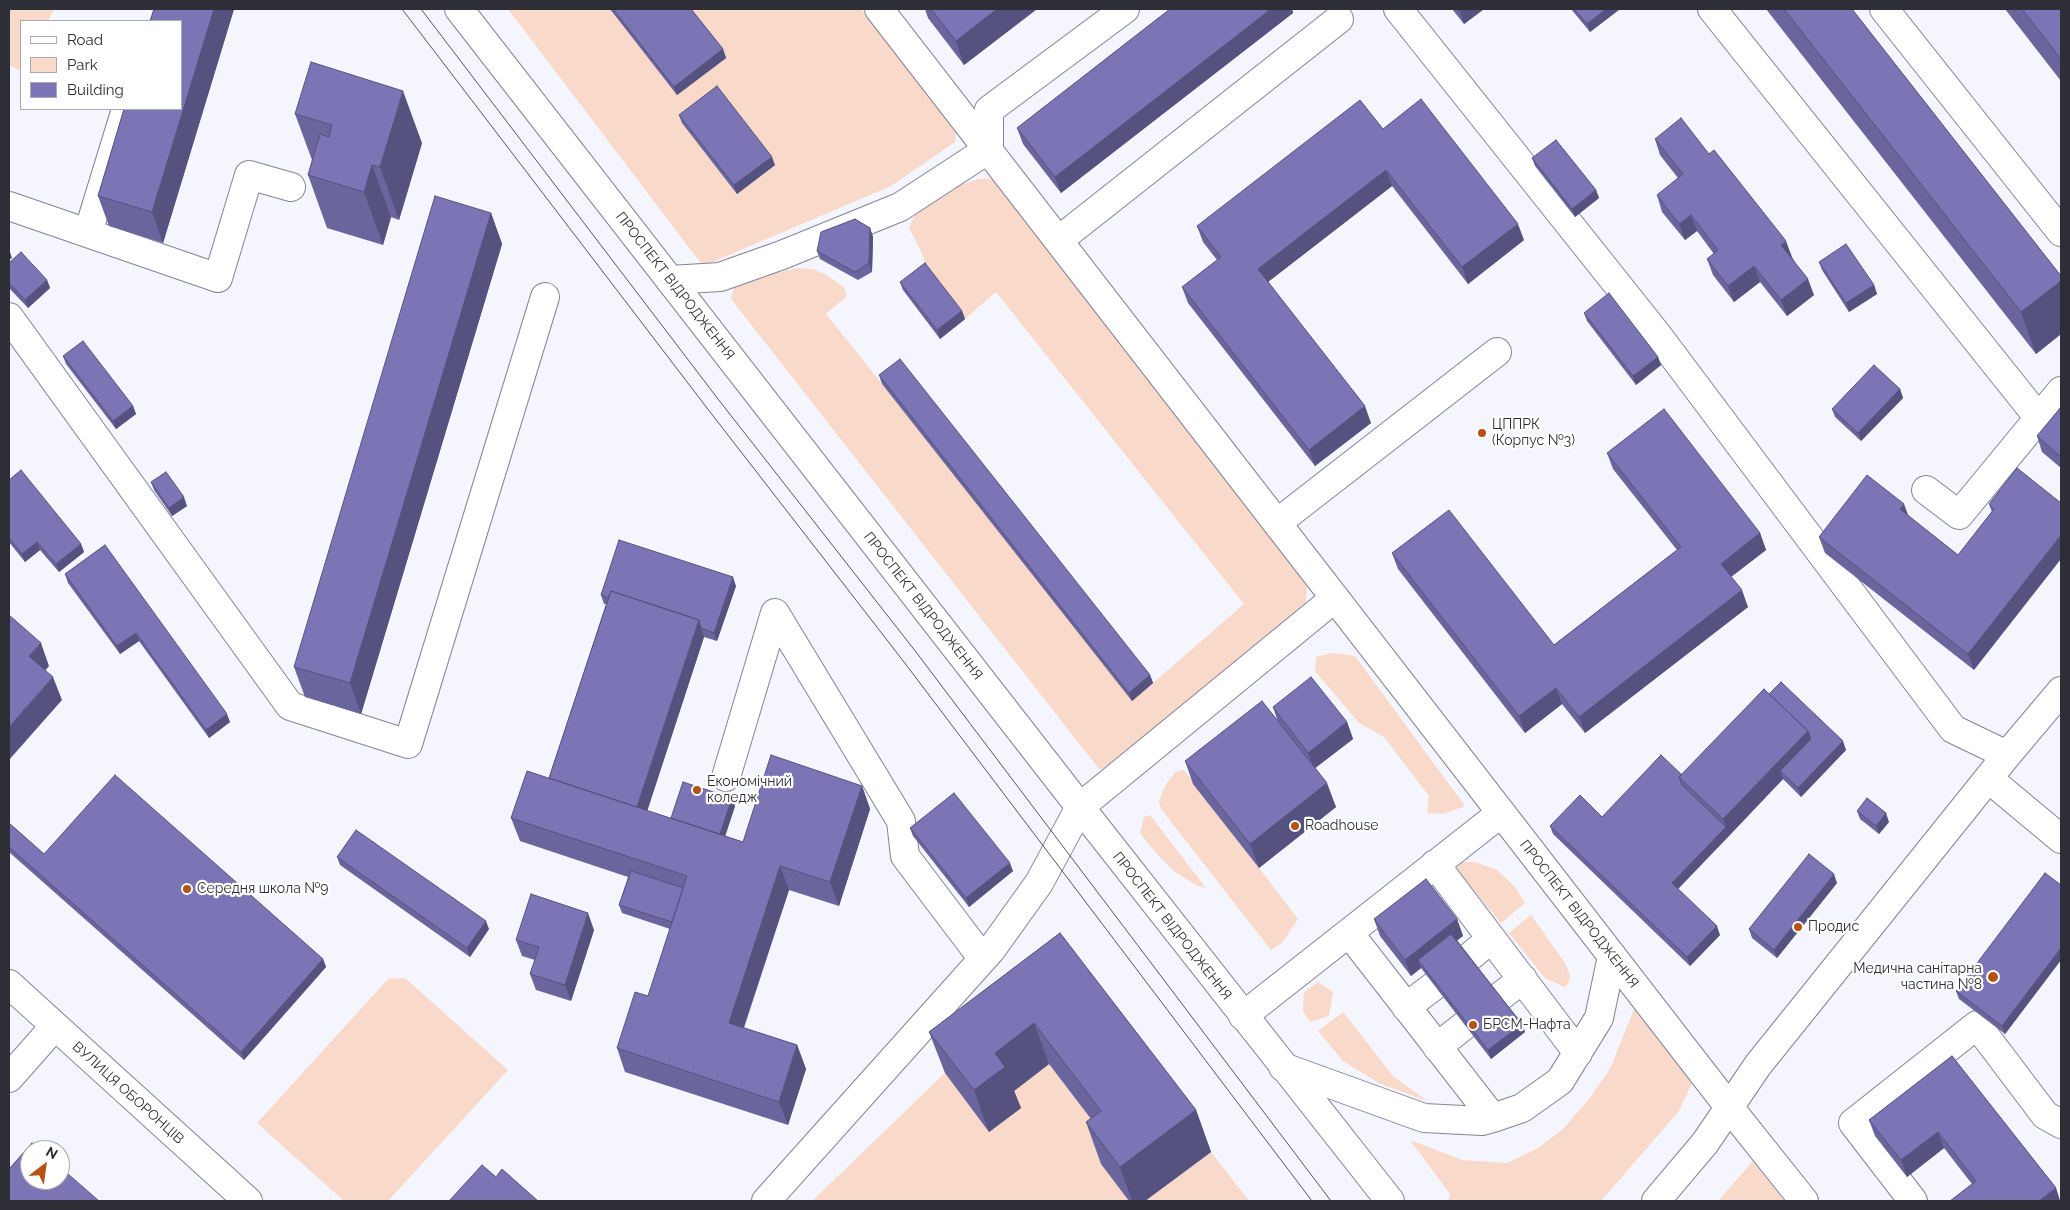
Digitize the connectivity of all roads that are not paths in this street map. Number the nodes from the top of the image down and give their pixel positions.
1 (459, 9) edge
2 (879, 9) edge
3 (1125, 9) edge
4 (1398, 9) edge
5 (1712, 9) edge
6 (1884, 9) edge
7 (1339, 19) dead end
8 (126, 110) edge
9 (989, 149) junction
10 (291, 187) dead end
11 (9, 206) edge
12 (2061, 232) edge
13 (88, 233) junction
14 (1059, 240) junction
15 (670, 280) junction
16 (545, 297) dead end
17 (9, 317) edge
18 (1497, 352) dead end
19 (2061, 390) edge
20 (2038, 417) junction
21 (1926, 490) dead end
22 (1277, 523) junction
23 (1335, 598) junction
24 (2061, 691) edge
25 (2007, 755) junction
26 (726, 777) dead end
27 (1989, 778) junction
28 (1080, 807) junction
29 (1501, 813) junction
30 (2061, 839) edge
31 (1435, 864) junction
32 (1349, 933) junction
33 (1491, 939) junction
34 (1612, 956) junction
35 (984, 959) junction
36 (1467, 959) edge
37 (1522, 979) junction
38 (9, 984) edge
39 (1434, 986) edge
40 (1498, 998) edge
41 (1406, 1007) junction
42 (1243, 1016) junction
43 (1465, 1025) edge
44 (54, 1027) junction
45 (1437, 1047) junction
46 (1578, 1053) junction
47 (1283, 1067) junction
48 (9, 1078) edge
49 (1729, 1107) junction
50 (1492, 1118) junction
51 (2061, 1124) edge
52 (248, 1201) edge
53 (766, 1201) edge
54 (1390, 1201) edge
55 (1656, 1201) edge
56 (1804, 1201) edge
57 (1913, 1201) edge

1 - 15 main road, ПРОСПЕКТ ВІДРОДЖЕННЯ
2 - 9 main road, ПРОСПЕКТ ВІДРОДЖЕННЯ
3 - 9 main road
4 - 25 main road
5 - 20 main road
6 - 12 main road
7 - 14 main road
8 - 13 main road
9 - 14 main road, ПРОСПЕКТ ВІДРОДЖЕННЯ
9 - 15 main road
10 - 13 main road
11 - 13 main road
14 - 22 main road, ПРОСПЕКТ ВІДРОДЖЕННЯ
15 - 28 main road, ПРОСПЕКТ ВІДРОДЖЕННЯ
16 - 17 main road
18 - 22 main road
19 - 20 main road
20 - 21 main road
22 - 23 main road, ПРОСПЕКТ ВІДРОДЖЕННЯ
23 - 28 main road
23 - 29 main road, ПРОСПЕКТ ВІДРОДЖЕННЯ
24 - 25 main road
25 - 27 main road
26 - 35 main road
27 - 30 main road
27 - 49 main road
28 - 35 main road
28 - 42 main road, ПРОСПЕКТ ВІДРОДЖЕННЯ
29 - 31 main road
29 - 34 main road, ПРОСПЕКТ ВІДРОДЖЕННЯ
31 - 32 main road
31 - 33 main road
32 - 41 main road
32 - 42 main road
33 - 36 main road
33 - 37 main road
34 - 46 main road
34 - 49 main road, ПРОСПЕКТ ВІДРОДЖЕННЯ
35 - 53 main road
37 - 40 main road
37 - 46 main road
38 - 44 main road, ВУЛИЦЯ ОБОРОНЦІВ
39 - 41 main road
41 - 45 main road
42 - 47 main road, ПРОСПЕКТ ВІДРОДЖЕННЯ
43 - 45 main road
44 - 48 main road
44 - 52 main road, ВУЛИЦЯ ОБОРОНЦІВ
45 - 50 main road
46 - 50 main road
47 - 50 main road
47 - 54 main road, ПРОСПЕКТ ВІДРОДЖЕННЯ
49 - 55 main road
49 - 56 main road, ПРОСПЕКТ ВІДРОДЖЕННЯ
51 - 57 main road

